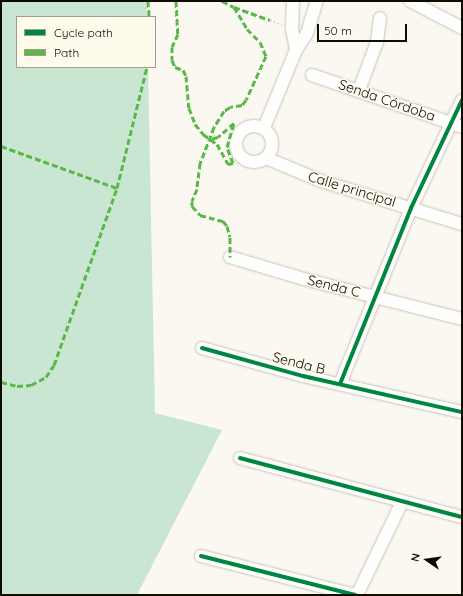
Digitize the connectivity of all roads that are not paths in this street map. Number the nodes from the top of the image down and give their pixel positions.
1 (293, 1) edge
2 (317, 1) edge
3 (410, 1) edge
4 (380, 18) dead end
5 (462, 28) edge
6 (296, 50) junction
7 (312, 75) dead end
8 (359, 90) junction
9 (462, 100) edge
10 (456, 125) edge
11 (264, 128) junction
12 (266, 158) junction
13 (411, 208) junction
14 (462, 224) edge
15 (230, 257) dead end
16 (377, 296) junction
17 (462, 319) edge
18 (202, 348) dead end
19 (340, 384) junction
20 (462, 412) edge
21 (240, 458) dead end
22 (402, 502) junction
23 (462, 517) edge
24 (201, 556) dead end
25 (356, 595) edge

1 - 6 street
2 - 6 street
3 - 5 street
4 - 8 street
6 - 11 street
7 - 8 street, Senda Córdoba
8 - 10 street, Senda Córdoba
9 - 10 street
10 - 13 street
11 - 12 street
11 - 12 street
12 - 13 street, Calle principal
13 - 14 street, Calle principal
13 - 16 street
15 - 16 street, Senda C
16 - 17 street, Senda C
16 - 19 street
18 - 19 street, Senda B
19 - 20 street, Senda B
21 - 22 street
22 - 23 street
22 - 25 street
24 - 25 street

